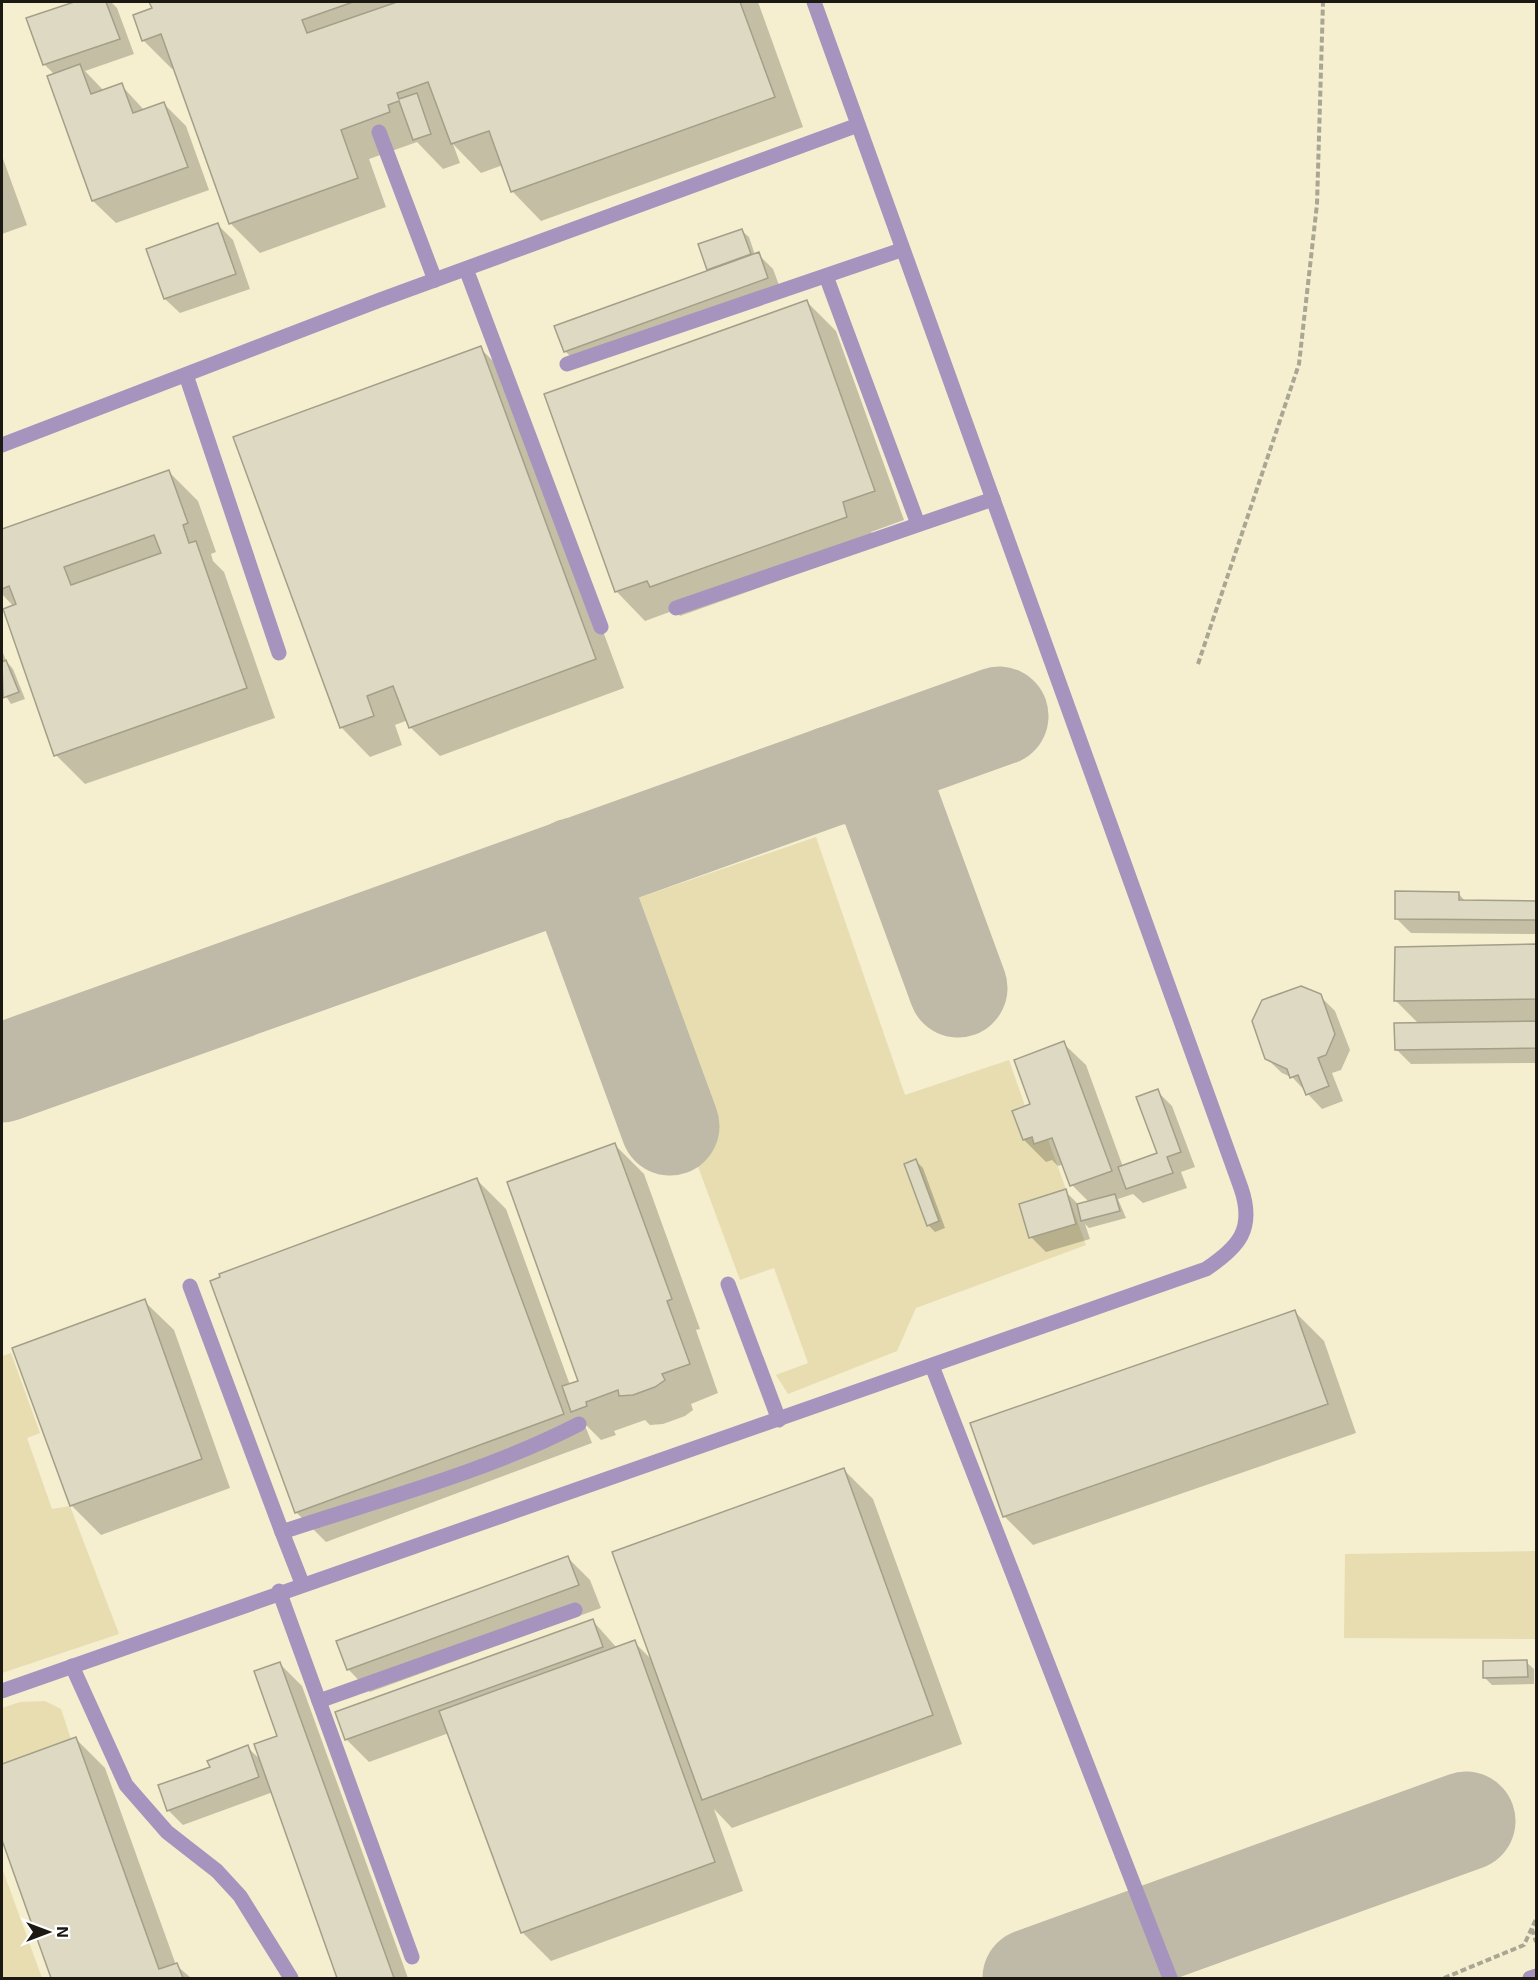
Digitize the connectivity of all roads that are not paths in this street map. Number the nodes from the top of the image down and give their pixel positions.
1 (813, 2) edge
2 (858, 124) junction
3 (379, 132) dead end
4 (901, 250) junction
5 (466, 268) junction
6 (826, 276) junction
7 (435, 280) junction
8 (567, 364) dead end
9 (186, 375) junction
10 (2, 445) edge
11 (993, 499) junction
12 (918, 524) junction
13 (676, 608) dead end
14 (601, 627) dead end
15 (279, 653) dead end
16 (728, 1284) dead end
17 (189, 1286) dead end
18 (932, 1366) junction
19 (779, 1420) junction
20 (579, 1424) dead end
21 (282, 1532) junction
22 (302, 1583) junction
23 (279, 1592) junction
24 (575, 1610) dead end
25 (72, 1666) junction
26 (2, 1691) edge
27 (319, 1701) junction
28 (412, 1957) dead end
29 (1536, 1976) edge
30 (291, 1978) edge
31 (1170, 1978) edge
32 (1530, 1978) edge

1 - 2 lane
2 - 4 lane
2 - 5 lane
3 - 7 lane
4 - 6 lane
4 - 11 lane
5 - 7 lane
5 - 14 lane
6 - 8 lane
6 - 12 lane
7 - 9 lane
9 - 10 lane
9 - 15 lane
11 - 12 lane
11 - 18 lane
12 - 13 lane
16 - 19 lane
17 - 21 lane
18 - 19 lane
18 - 31 lane
19 - 22 lane
20 - 21 lane
21 - 22 lane
22 - 23 lane
23 - 25 lane
23 - 27 lane
24 - 27 lane
25 - 26 lane
25 - 30 lane
27 - 28 lane
29 - 32 lane

